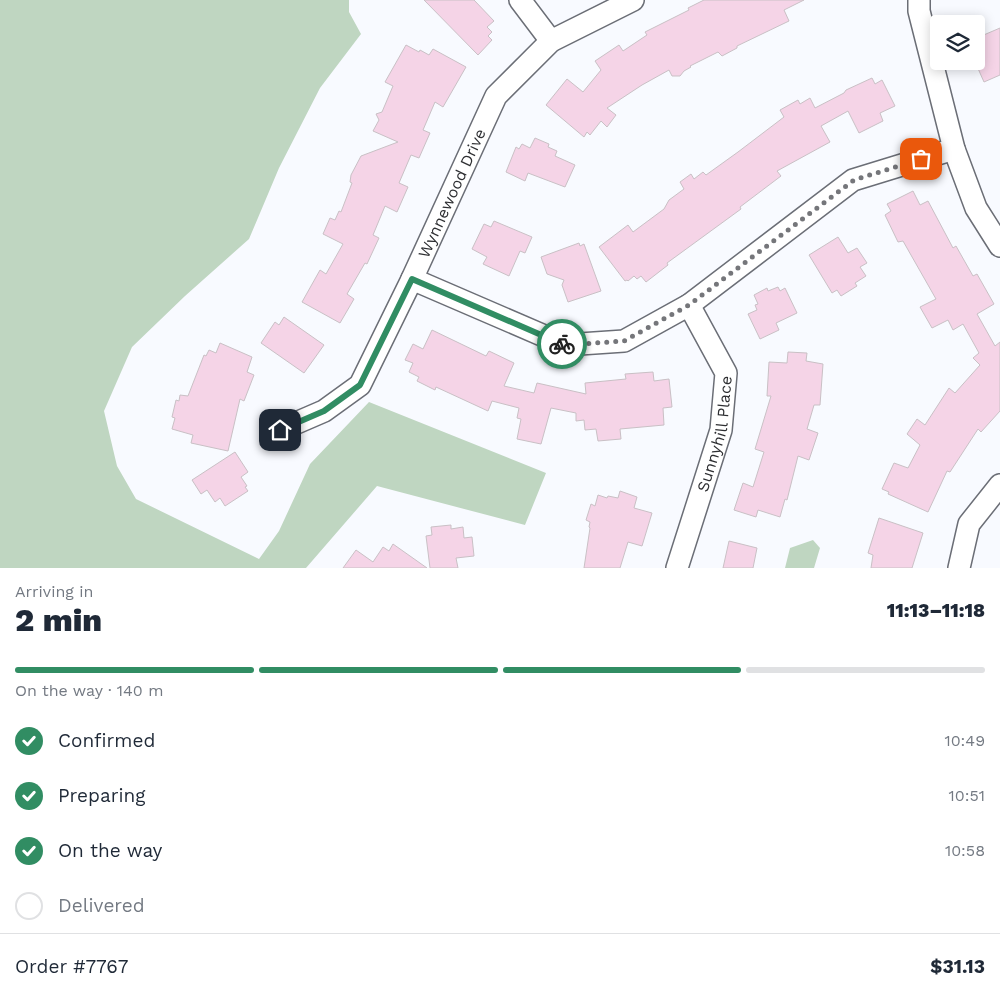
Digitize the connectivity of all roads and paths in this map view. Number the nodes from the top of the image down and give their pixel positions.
1 (520, 0) edge
2 (633, 0) edge
3 (919, 0) edge
4 (551, 41) junction
5 (954, 149) junction
6 (1000, 246) edge
7 (412, 279) junction
8 (689, 305) junction
9 (280, 430) dead end
10 (1000, 485) edge
11 (677, 568) edge
12 (959, 568) edge

1 - 4 street
2 - 4 street, Wynnewood Drive
3 - 5 street
4 - 7 street, Wynnewood Drive
5 - 6 street
5 - 8 street
7 - 8 street
7 - 9 street, Wynnewood Drive
8 - 11 street, Sunnyhill Place
10 - 12 street

